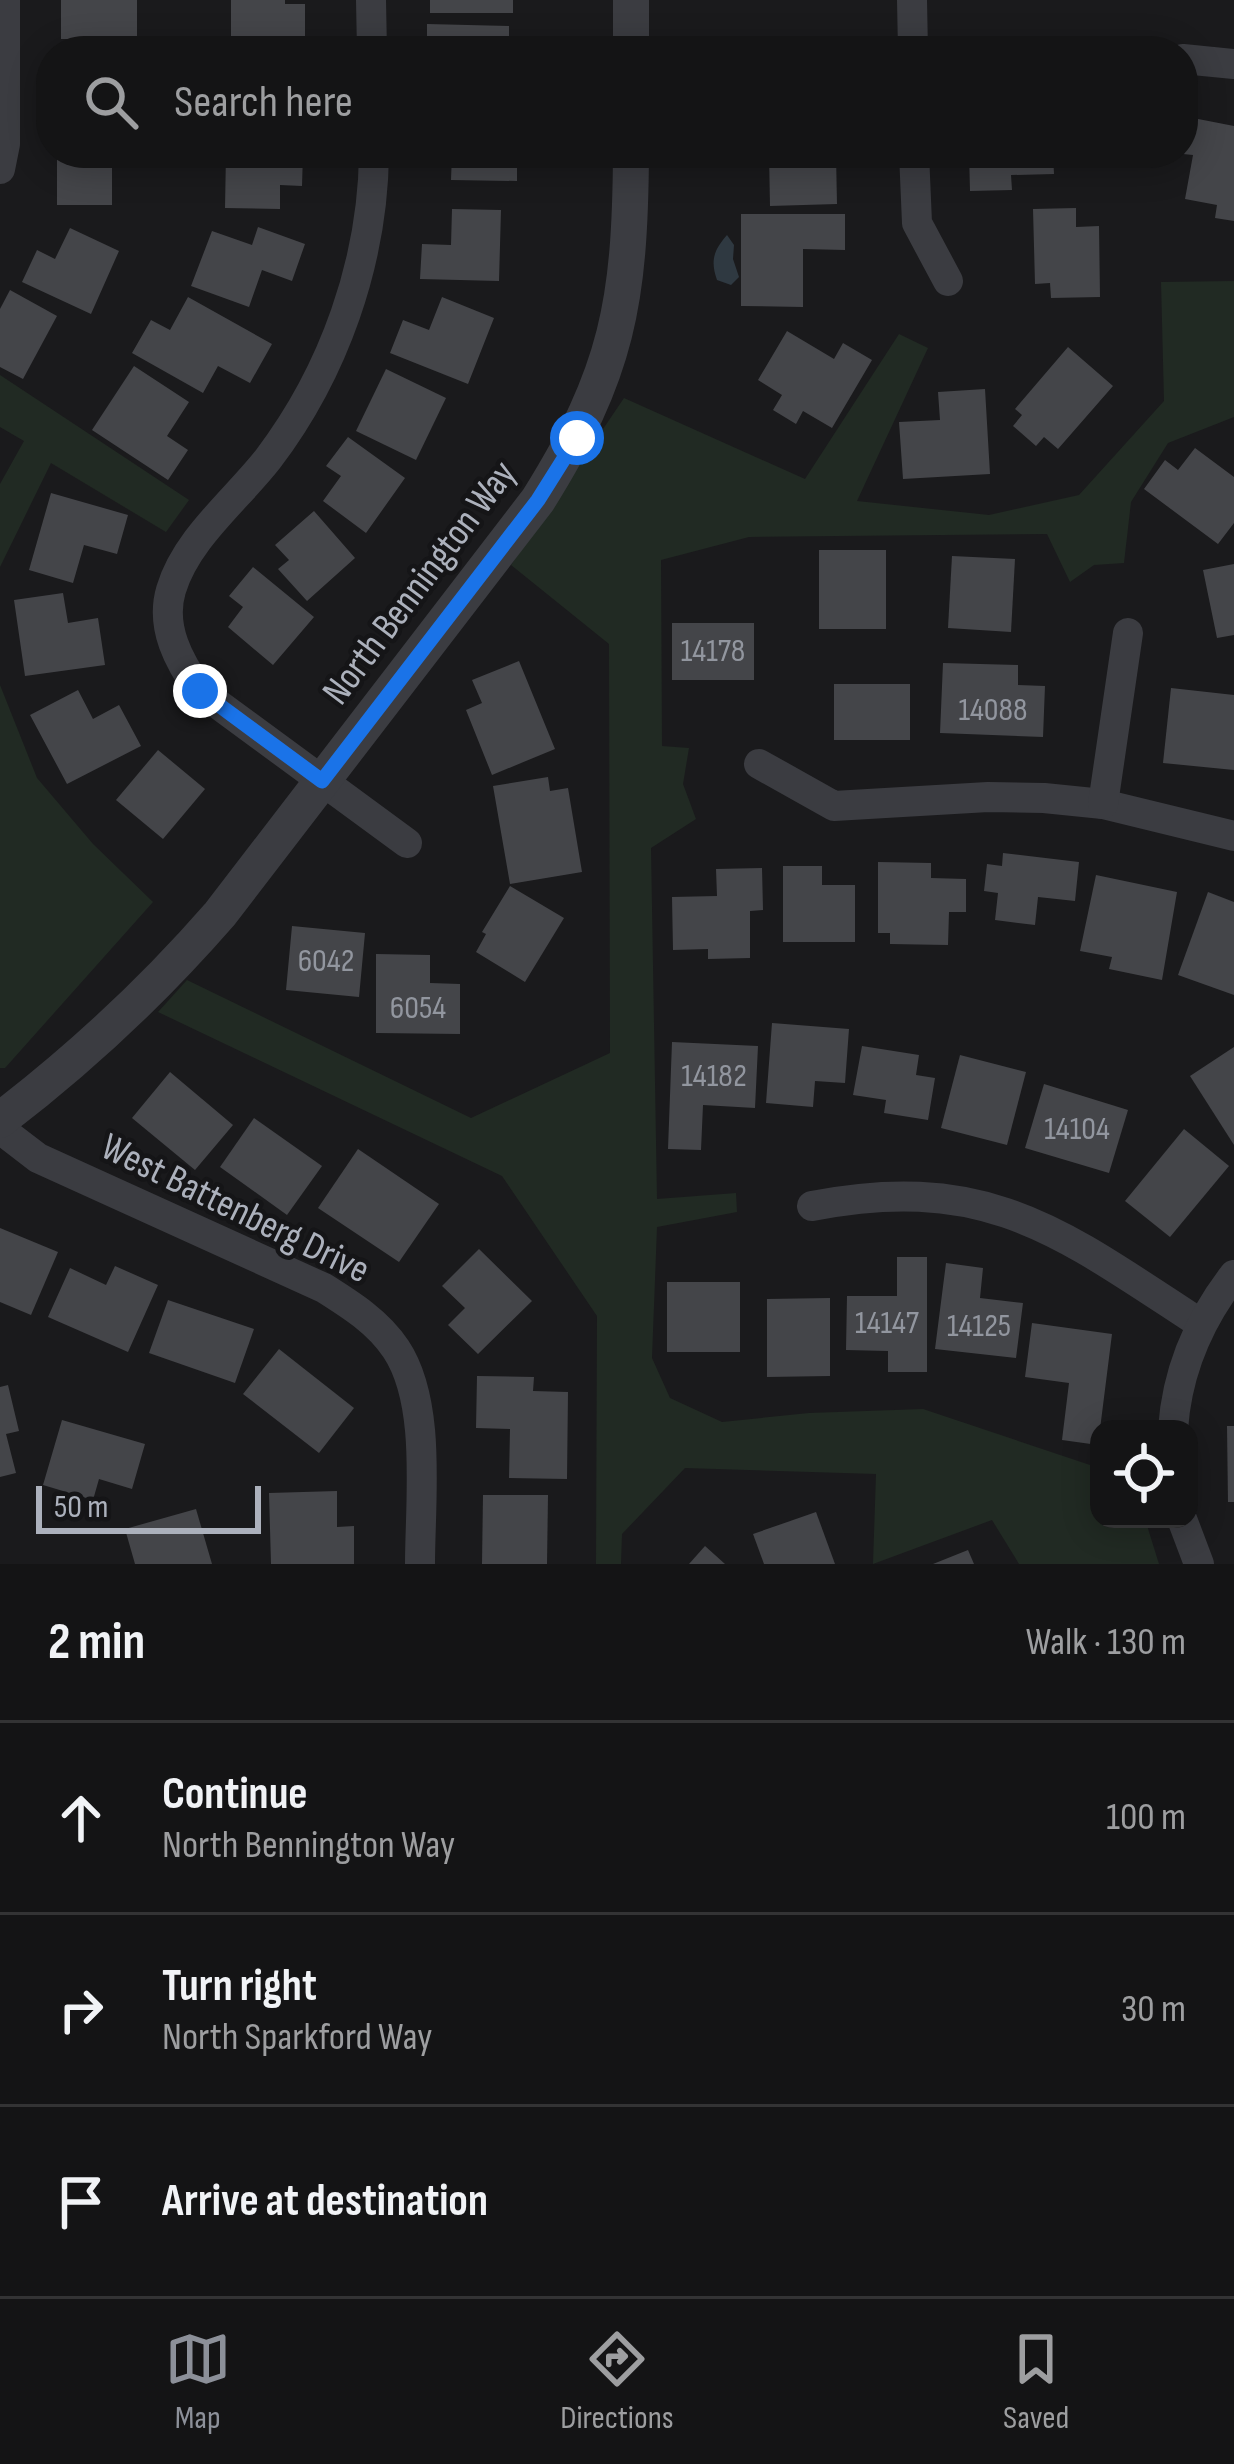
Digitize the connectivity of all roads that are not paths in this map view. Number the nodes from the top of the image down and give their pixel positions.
1 (5, 0) edge
2 (371, 0) edge
3 (631, 0) edge
4 (912, 0) edge
5 (372, 36) edge
6 (631, 36) edge
7 (913, 36) edge
8 (1198, 60) edge
9 (1234, 64) edge
10 (2, 152) edge
11 (373, 168) edge
12 (631, 168) edge
13 (915, 168) edge
14 (948, 281) dead end
15 (1128, 633) dead end
16 (759, 764) dead end
17 (322, 781) junction
18 (1103, 804) junction
19 (1234, 836) edge
20 (407, 843) dead end
21 (0, 1124) edge
22 (812, 1206) dead end
23 (1234, 1275) edge
24 (1201, 1324) junction
25 (1174, 1420) edge
26 (1185, 1528) edge
27 (420, 1564) edge
28 (1198, 1564) edge

1 - 10 street
2 - 5 street
3 - 6 street
4 - 7 street
8 - 9 street
11 - 17 street
12 - 17 street, North Bennington Way
13 - 14 street
15 - 18 street
16 - 18 street
17 - 20 street
17 - 21 street, North Bennington Way
18 - 19 street
21 - 27 street, West Battenberg Drive
22 - 24 street
23 - 24 street
24 - 25 street
26 - 28 street

